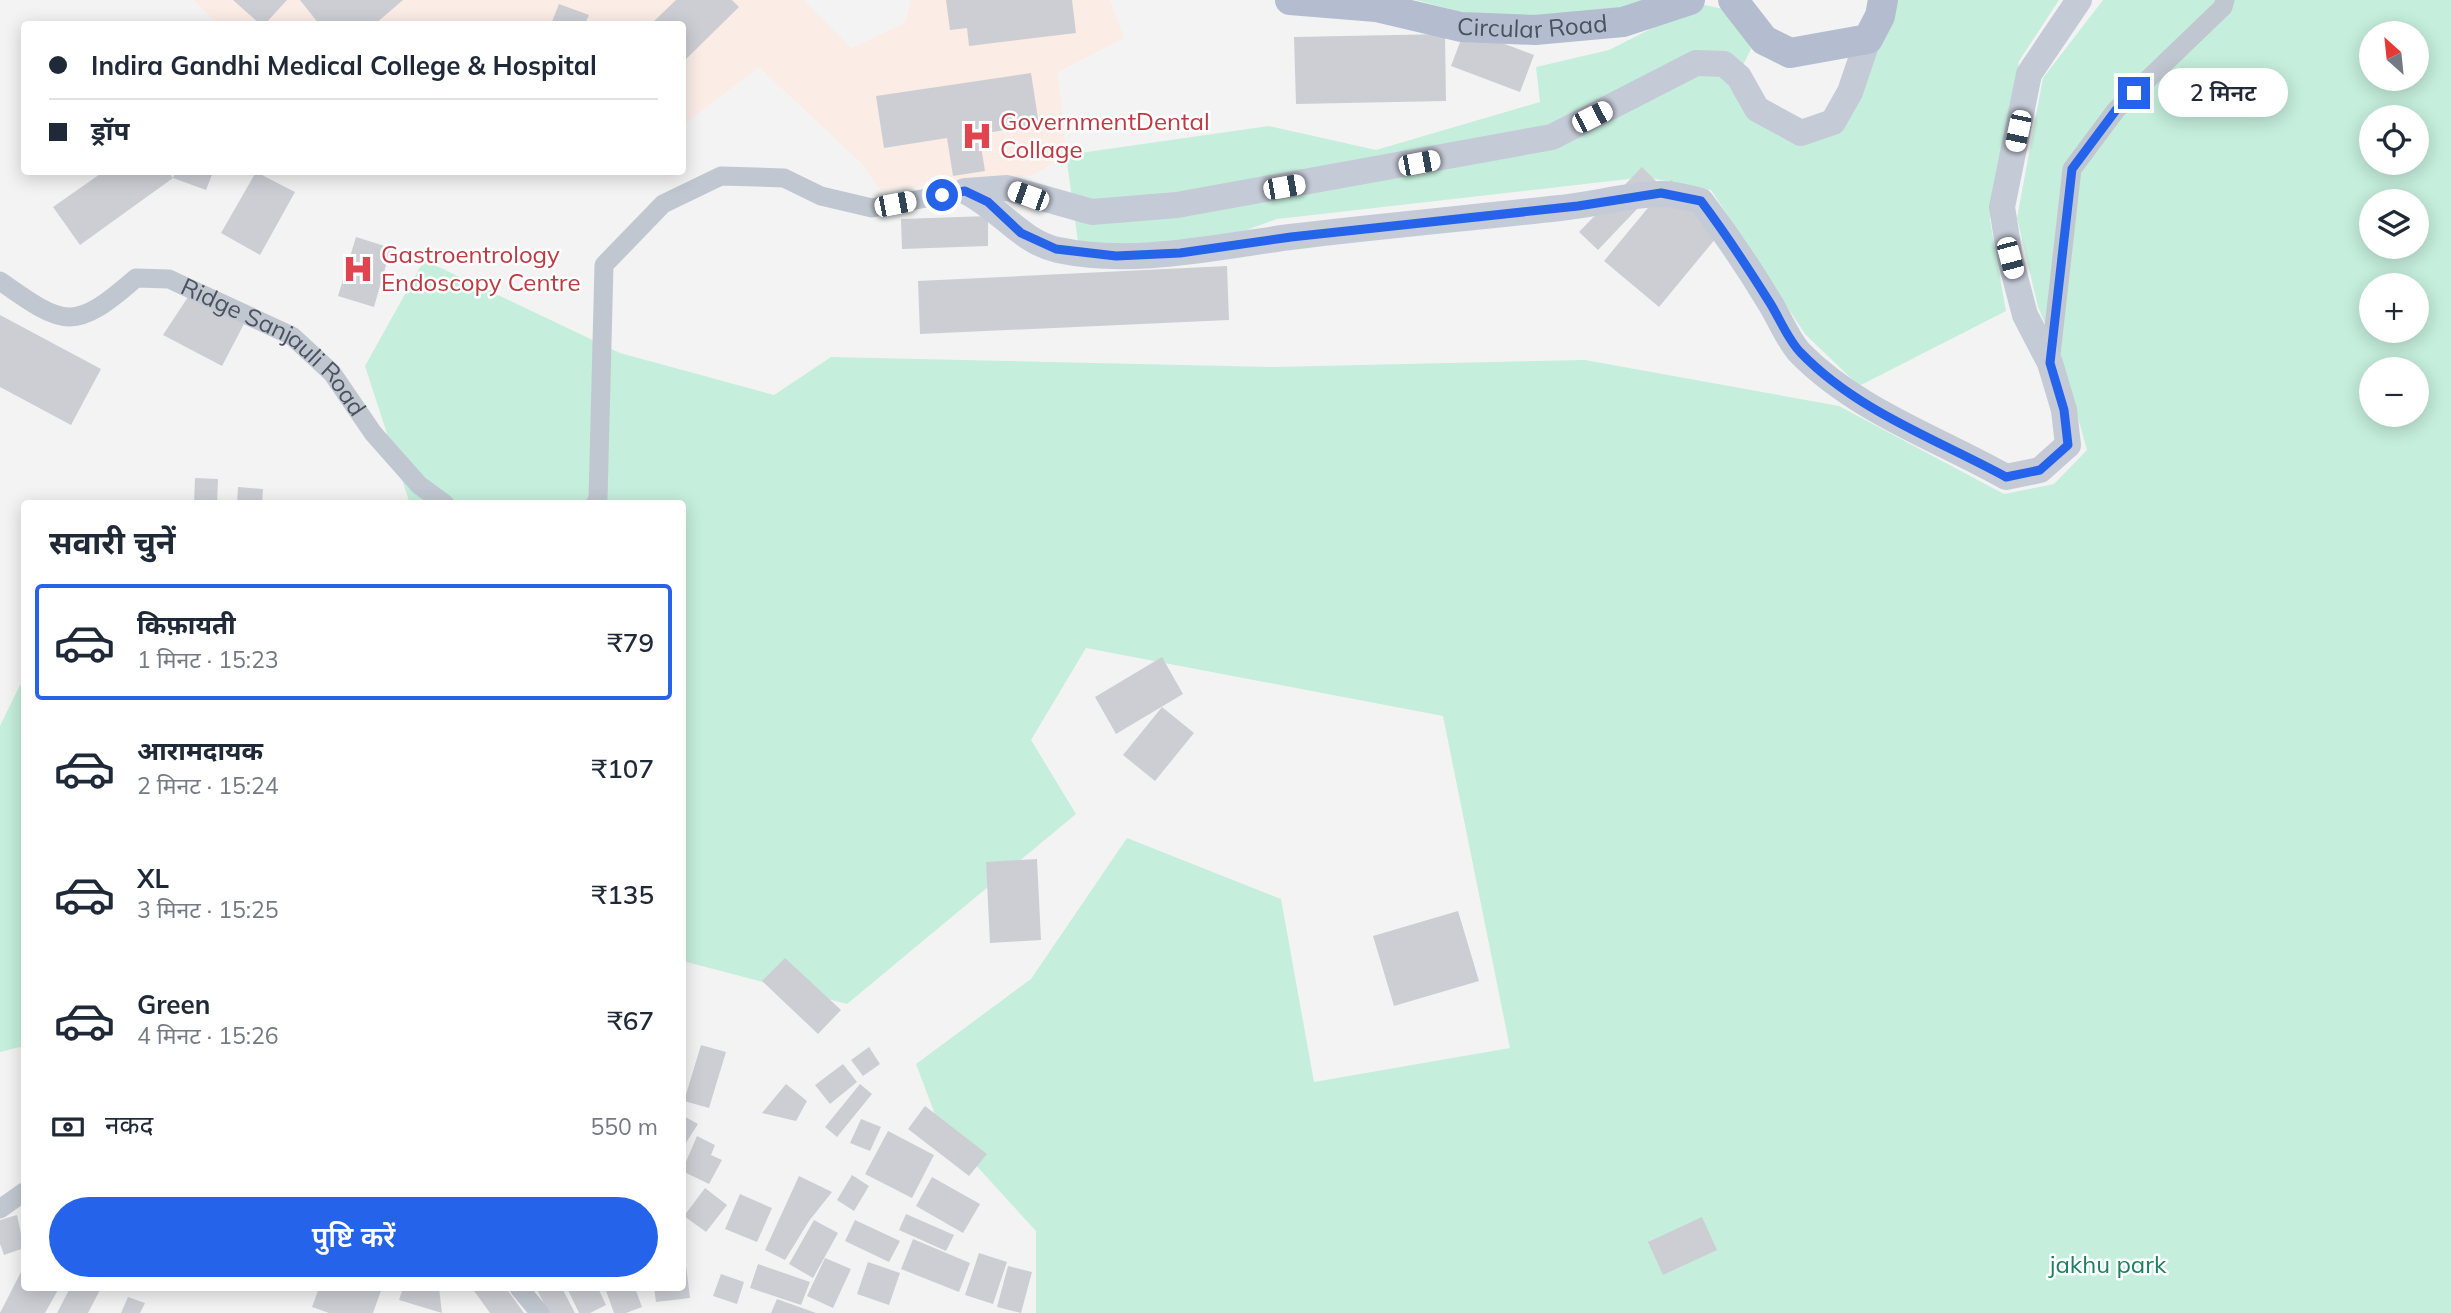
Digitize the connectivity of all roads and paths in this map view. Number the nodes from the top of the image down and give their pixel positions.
1 (1290, 0) edge
2 (1690, 0) edge
3 (1733, 0) edge
4 (1883, 0) edge
5 (2078, 0) edge
6 (2225, 0) edge
7 (1868, 39) junction
8 (965, 191) junction
9 (0, 281) edge
10 (2050, 363) junction
11 (440, 500) edge
12 (597, 500) edge
13 (21, 1195) edge
14 (0, 1209) edge
15 (522, 1291) edge
16 (540, 1313) edge

1 - 2 main road, Circular Road
3 - 7 main road
4 - 7 main road
5 - 10 street
6 - 10 street
7 - 8 street
8 - 10 street
8 - 12 street
9 - 11 street, Ridge Sanjauli Road
13 - 14 street
15 - 16 street

